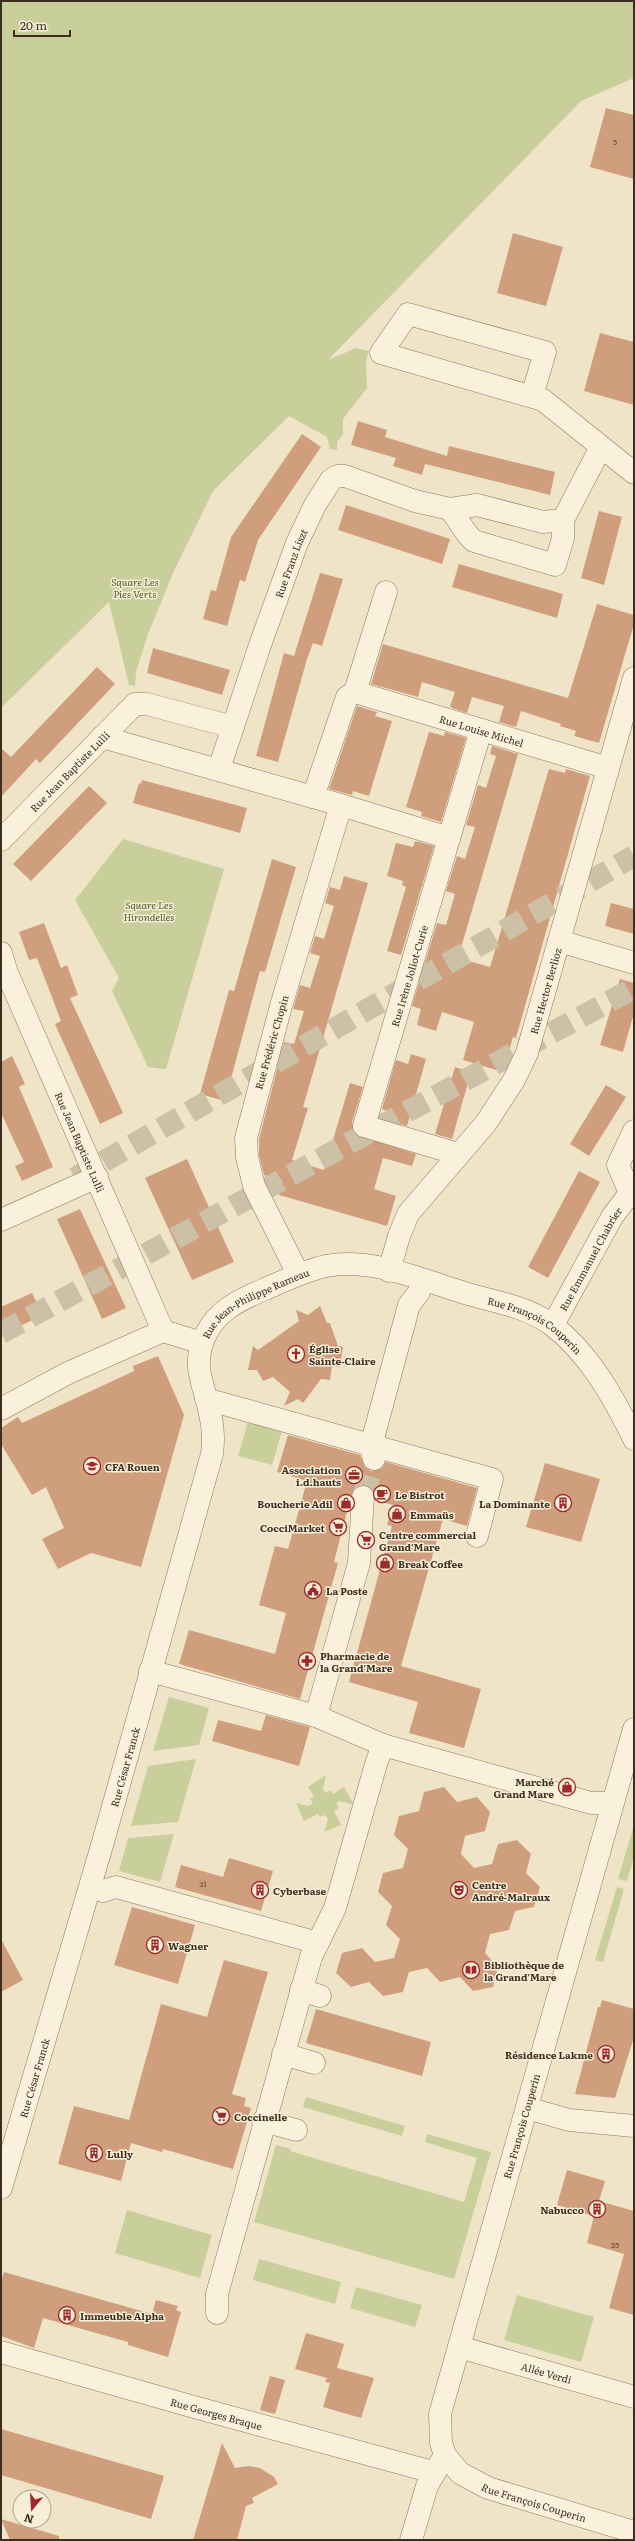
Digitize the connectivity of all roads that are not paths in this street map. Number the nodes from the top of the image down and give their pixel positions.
1 (532, 396) junction
2 (601, 447) junction
3 (634, 473) edge
4 (450, 509) junction
5 (563, 520) junction
6 (386, 592) dead end
7 (634, 678) edge
8 (355, 692) junction
9 (233, 727) junction
10 (481, 730) junction
11 (102, 737) junction
12 (626, 738) edge
13 (608, 768) junction
14 (219, 769) junction
15 (313, 797) junction
16 (340, 805) junction
17 (449, 838) junction
18 (1, 840) edge
19 (559, 941) junction
20 (1, 953) edge
21 (634, 963) edge
22 (634, 1131) edge
23 (458, 1154) junction
24 (97, 1177) junction
25 (632, 1193) edge
26 (1, 1220) edge
27 (389, 1271) junction
28 (298, 1274) junction
29 (419, 1292) dead end
30 (553, 1325) junction
31 (163, 1331) junction
32 (202, 1343) junction
33 (206, 1399) junction
34 (1, 1409) edge
35 (634, 1439) edge
36 (373, 1452) junction
37 (363, 1497) tunnel mouth
38 (477, 1536) dead end
39 (150, 1671) junction
40 (316, 1716) junction
41 (634, 1728) edge
42 (383, 1745) junction
43 (604, 1804) dead end
44 (103, 1891) dead end
45 (318, 1943) junction
46 (283, 2054) junction
47 (314, 2063) dead end
48 (527, 2108) junction
49 (264, 2121) junction
50 (634, 2126) edge
51 (296, 2130) dead end
52 (1, 2188) edge
53 (217, 2313) dead end
54 (459, 2347) junction
55 (1, 2352) edge
56 (634, 2397) edge
57 (439, 2464) junction
58 (634, 2532) edge
59 (411, 2540) edge

1 - 1 street
1 - 2 street
2 - 3 street
2 - 5 street
4 - 5 street, Rue Franz Liszt
4 - 5 street
4 - 9 street, Rue Franz Liszt
6 - 8 street
7 - 12 street, Rue Hector Berlioz
8 - 10 street, Rue Louise Michel
8 - 15 street
9 - 11 street
9 - 14 street, Rue Franz Liszt
10 - 13 street, Rue Louise Michel
10 - 17 street, Rue Irène Joliot-Curie
11 - 14 street, Rue Jean Baptiste Lulli
11 - 18 street, Rue Jean Baptiste Lulli
12 - 13 street, Rue Hector Berlioz
13 - 19 street, Rue Hector Berlioz
14 - 15 street
15 - 16 street
16 - 17 street
16 - 28 street, Rue Frédéric Chopin
17 - 23 street, Rue Irène Joliot-Curie
19 - 21 street
19 - 23 street, Rue Hector Berlioz
20 - 24 street, Rue Jean Baptiste Lulli
22 - 25 street, Rue Emmanuel Chabrier
23 - 27 street, Rue Hector Berlioz
24 - 26 street
24 - 31 street, Rue Jean Baptiste Lulli
25 - 30 street, Rue Emmanuel Chabrier
27 - 28 street, Rue Jean-Philippe Rameau
27 - 30 street, Rue François Couperin
28 - 32 street, Rue Jean-Philippe Rameau
29 - 36 street
30 - 35 street, Rue François Couperin
31 - 32 street, Rue Jean-Philippe Rameau
31 - 34 street
32 - 33 street, Rue César Franck
33 - 36 street
33 - 39 street, Rue César Franck
36 - 38 street
37 - 40 street
39 - 40 street
39 - 52 street, Rue César Franck
40 - 42 street
41 - 48 street, Rue François Couperin
42 - 43 street
42 - 45 street
44 - 45 street
45 - 46 street
46 - 47 street
46 - 49 street
48 - 50 street
48 - 54 street, Rue François Couperin
49 - 51 street
49 - 53 street
54 - 56 street, Allée Verdi
54 - 57 street, Rue François Couperin
55 - 57 street, Rue Georges Braque
57 - 58 street, Rue François Couperin
57 - 59 street

